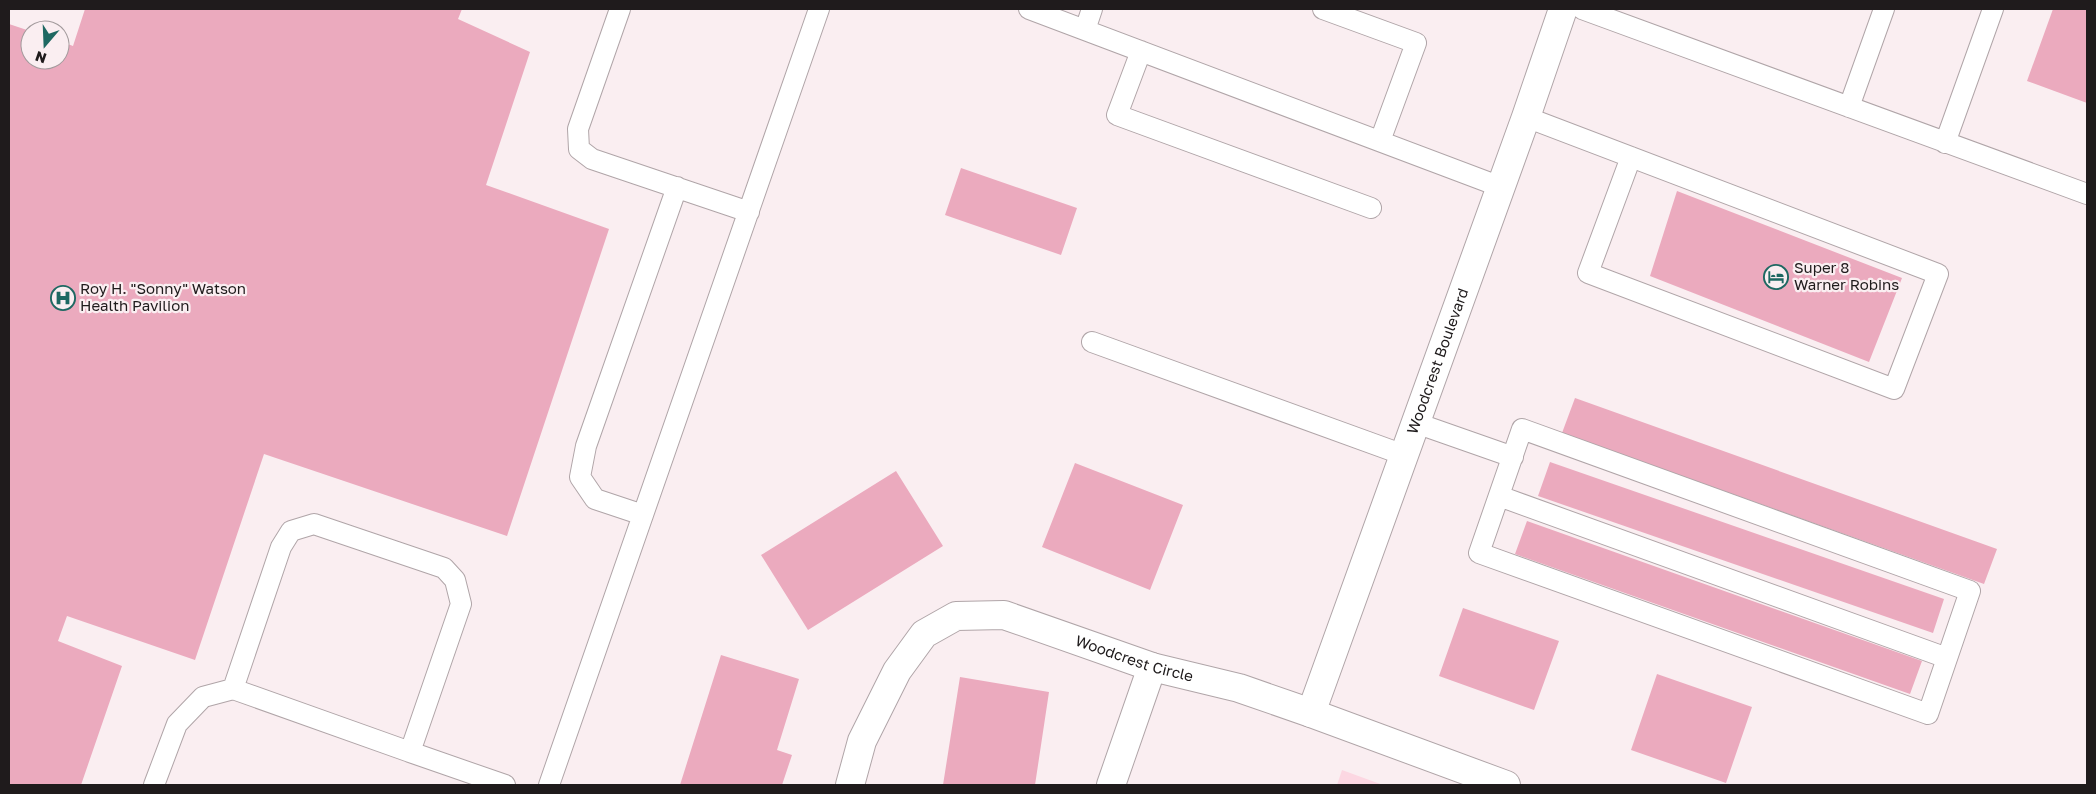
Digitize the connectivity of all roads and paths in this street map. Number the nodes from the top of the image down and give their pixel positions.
1 (620, 9) edge
2 (819, 9) edge
3 (1029, 9) edge
4 (1092, 9) edge
5 (1323, 9) edge
6 (1563, 9) edge
7 (1582, 9) edge
8 (1884, 9) edge
9 (1993, 9) edge
10 (1084, 30) junction
11 (1141, 51) junction
12 (1848, 108) junction
13 (1526, 117) junction
14 (1380, 141) junction
15 (1945, 143) junction
16 (1631, 158) junction
17 (677, 187) junction
18 (1501, 187) junction
19 (2087, 194) edge
20 (1371, 208) dead end
21 (749, 212) junction
22 (1092, 342) dead end
23 (1416, 423) junction
24 (1404, 455) junction
25 (1513, 456) junction
26 (1499, 496) junction
27 (643, 515) junction
28 (1947, 658) junction
29 (1152, 667) junction
30 (233, 689) junction
31 (1311, 713) junction
32 (410, 752) junction
33 (154, 785) edge
34 (505, 785) edge
35 (549, 785) edge
36 (850, 785) edge
37 (1111, 785) edge
38 (1506, 785) edge

1 - 17 lane
2 - 21 lane
3 - 10 lane
4 - 10 lane
5 - 14 lane
6 - 13 street, Woodcrest Boulevard
7 - 12 lane
8 - 12 lane
9 - 15 lane
10 - 11 lane
11 - 14 lane
11 - 20 lane
12 - 15 lane
13 - 16 lane
13 - 18 street, Woodcrest Boulevard
14 - 18 lane
15 - 19 lane
16 - 16 lane
17 - 21 lane
17 - 27 lane
18 - 23 street, Woodcrest Boulevard
21 - 27 lane
22 - 24 lane
23 - 24 street, Woodcrest Boulevard
23 - 25 lane
24 - 31 street, Woodcrest Boulevard
25 - 26 lane
25 - 28 lane
26 - 28 lane
26 - 28 lane
27 - 35 lane
29 - 31 street, Woodcrest Circle
29 - 36 street, Woodcrest Circle
29 - 37 street
30 - 32 lane
30 - 32 lane
30 - 33 lane
31 - 38 street, Woodcrest Circle
32 - 34 lane

